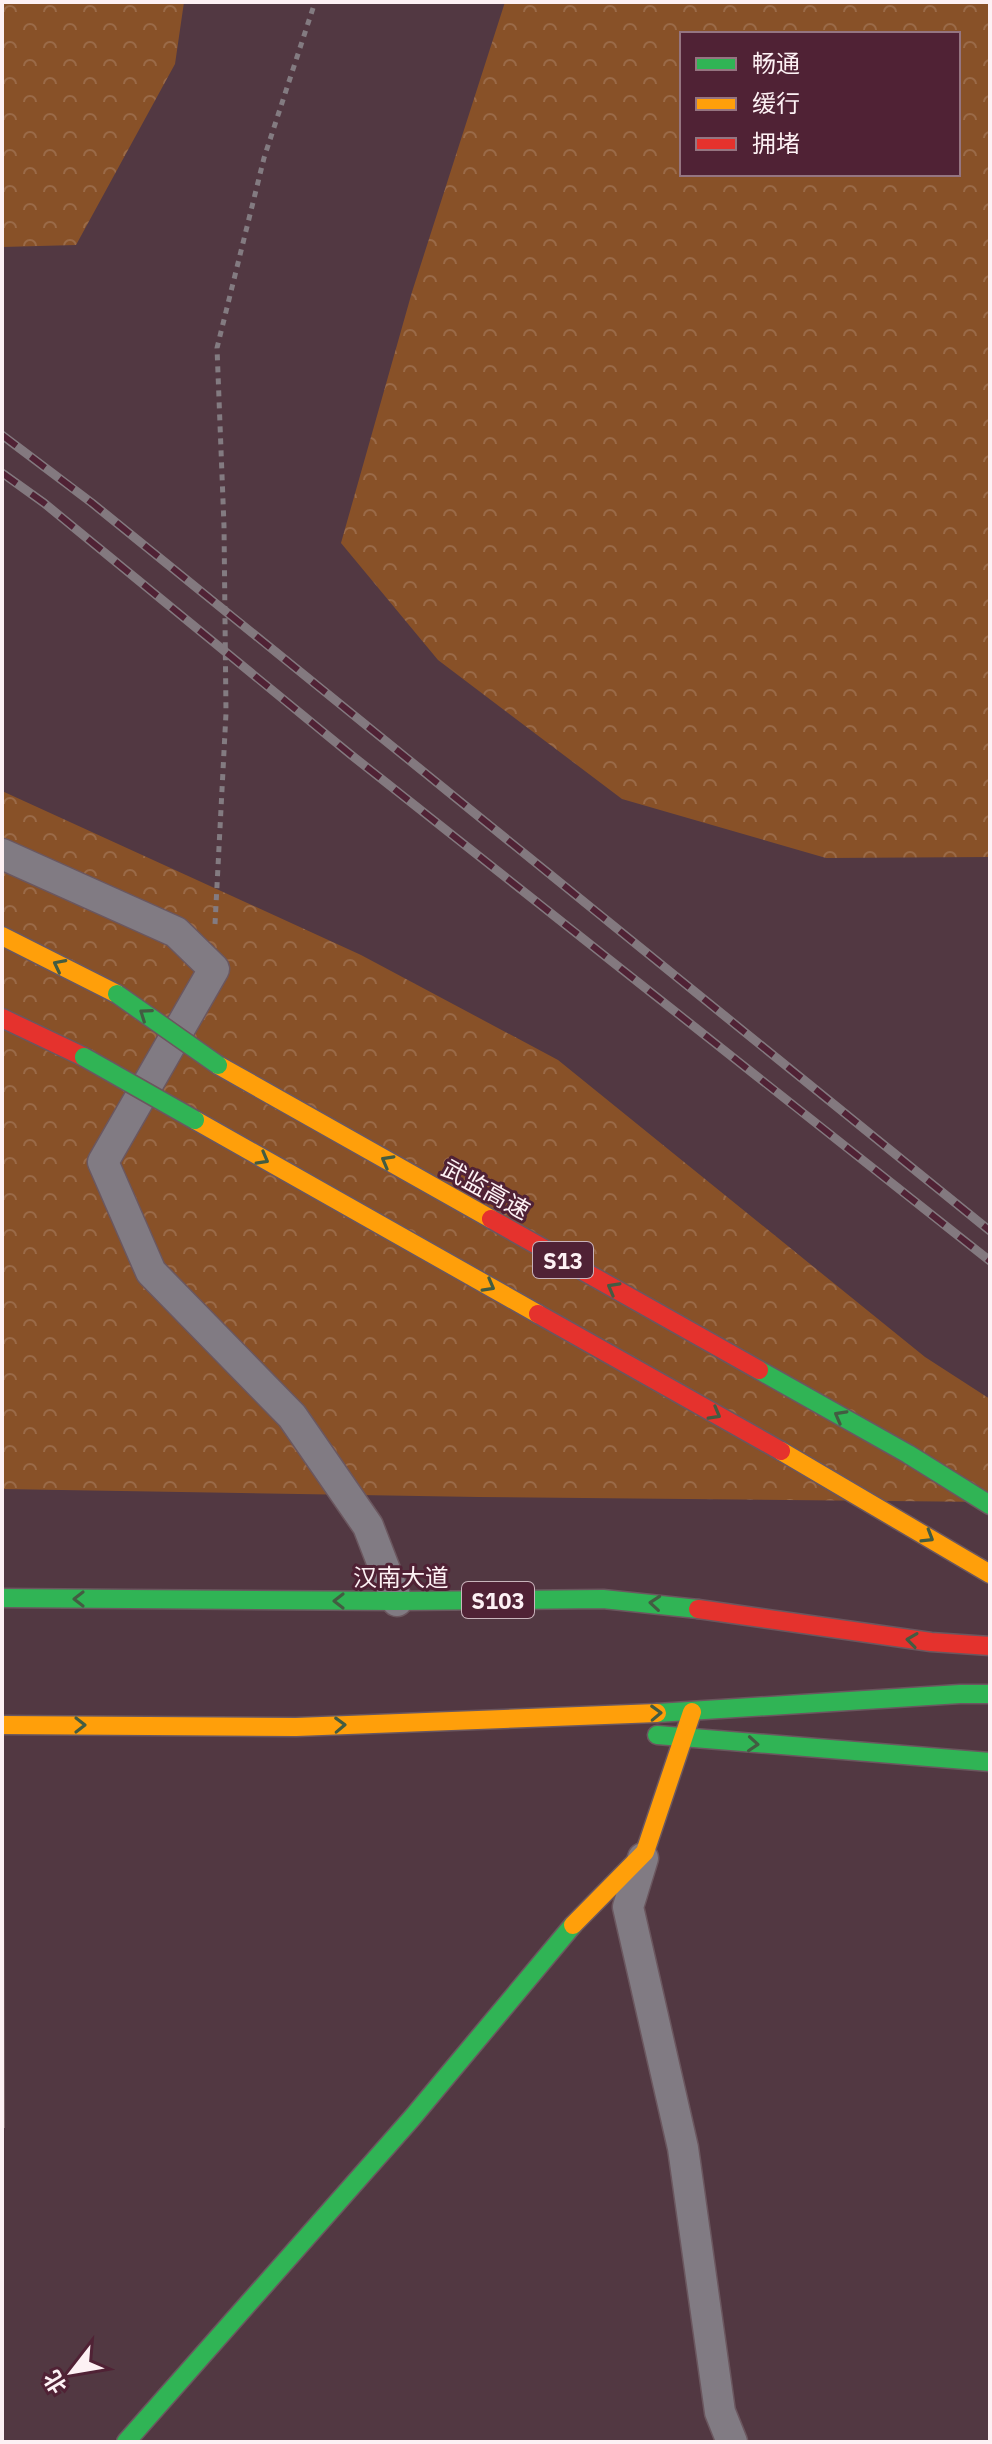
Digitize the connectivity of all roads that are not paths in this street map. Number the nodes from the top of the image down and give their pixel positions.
1 (2, 854) edge
2 (2, 936) edge
3 (2, 1018) edge
4 (990, 1505) edge
5 (990, 1574) edge
6 (2, 1598) edge
7 (397, 1601) junction
8 (990, 1646) edge
9 (990, 1694) edge
10 (692, 1712) junction
11 (537, 1717) junction
12 (2, 1725) edge
13 (683, 1738) junction
14 (990, 1762) edge
15 (645, 1852) junction
16 (126, 2442) edge
17 (732, 2442) edge

1 - 7 street
4 -> 2 main road, 武监高速 / S13, bridge
3 -> 5 main road, S13, bridge
7 -> 6 main road, 汉南大道 / S103
8 -> 7 main road, 汉南大道 / S103
9 - 10 main road
11 -> 10 main road
10 - 13 main road
12 -> 11 main road
11 - 13 main road
13 -> 14 main road
13 - 15 main road
15 - 16 main road
15 - 17 street

